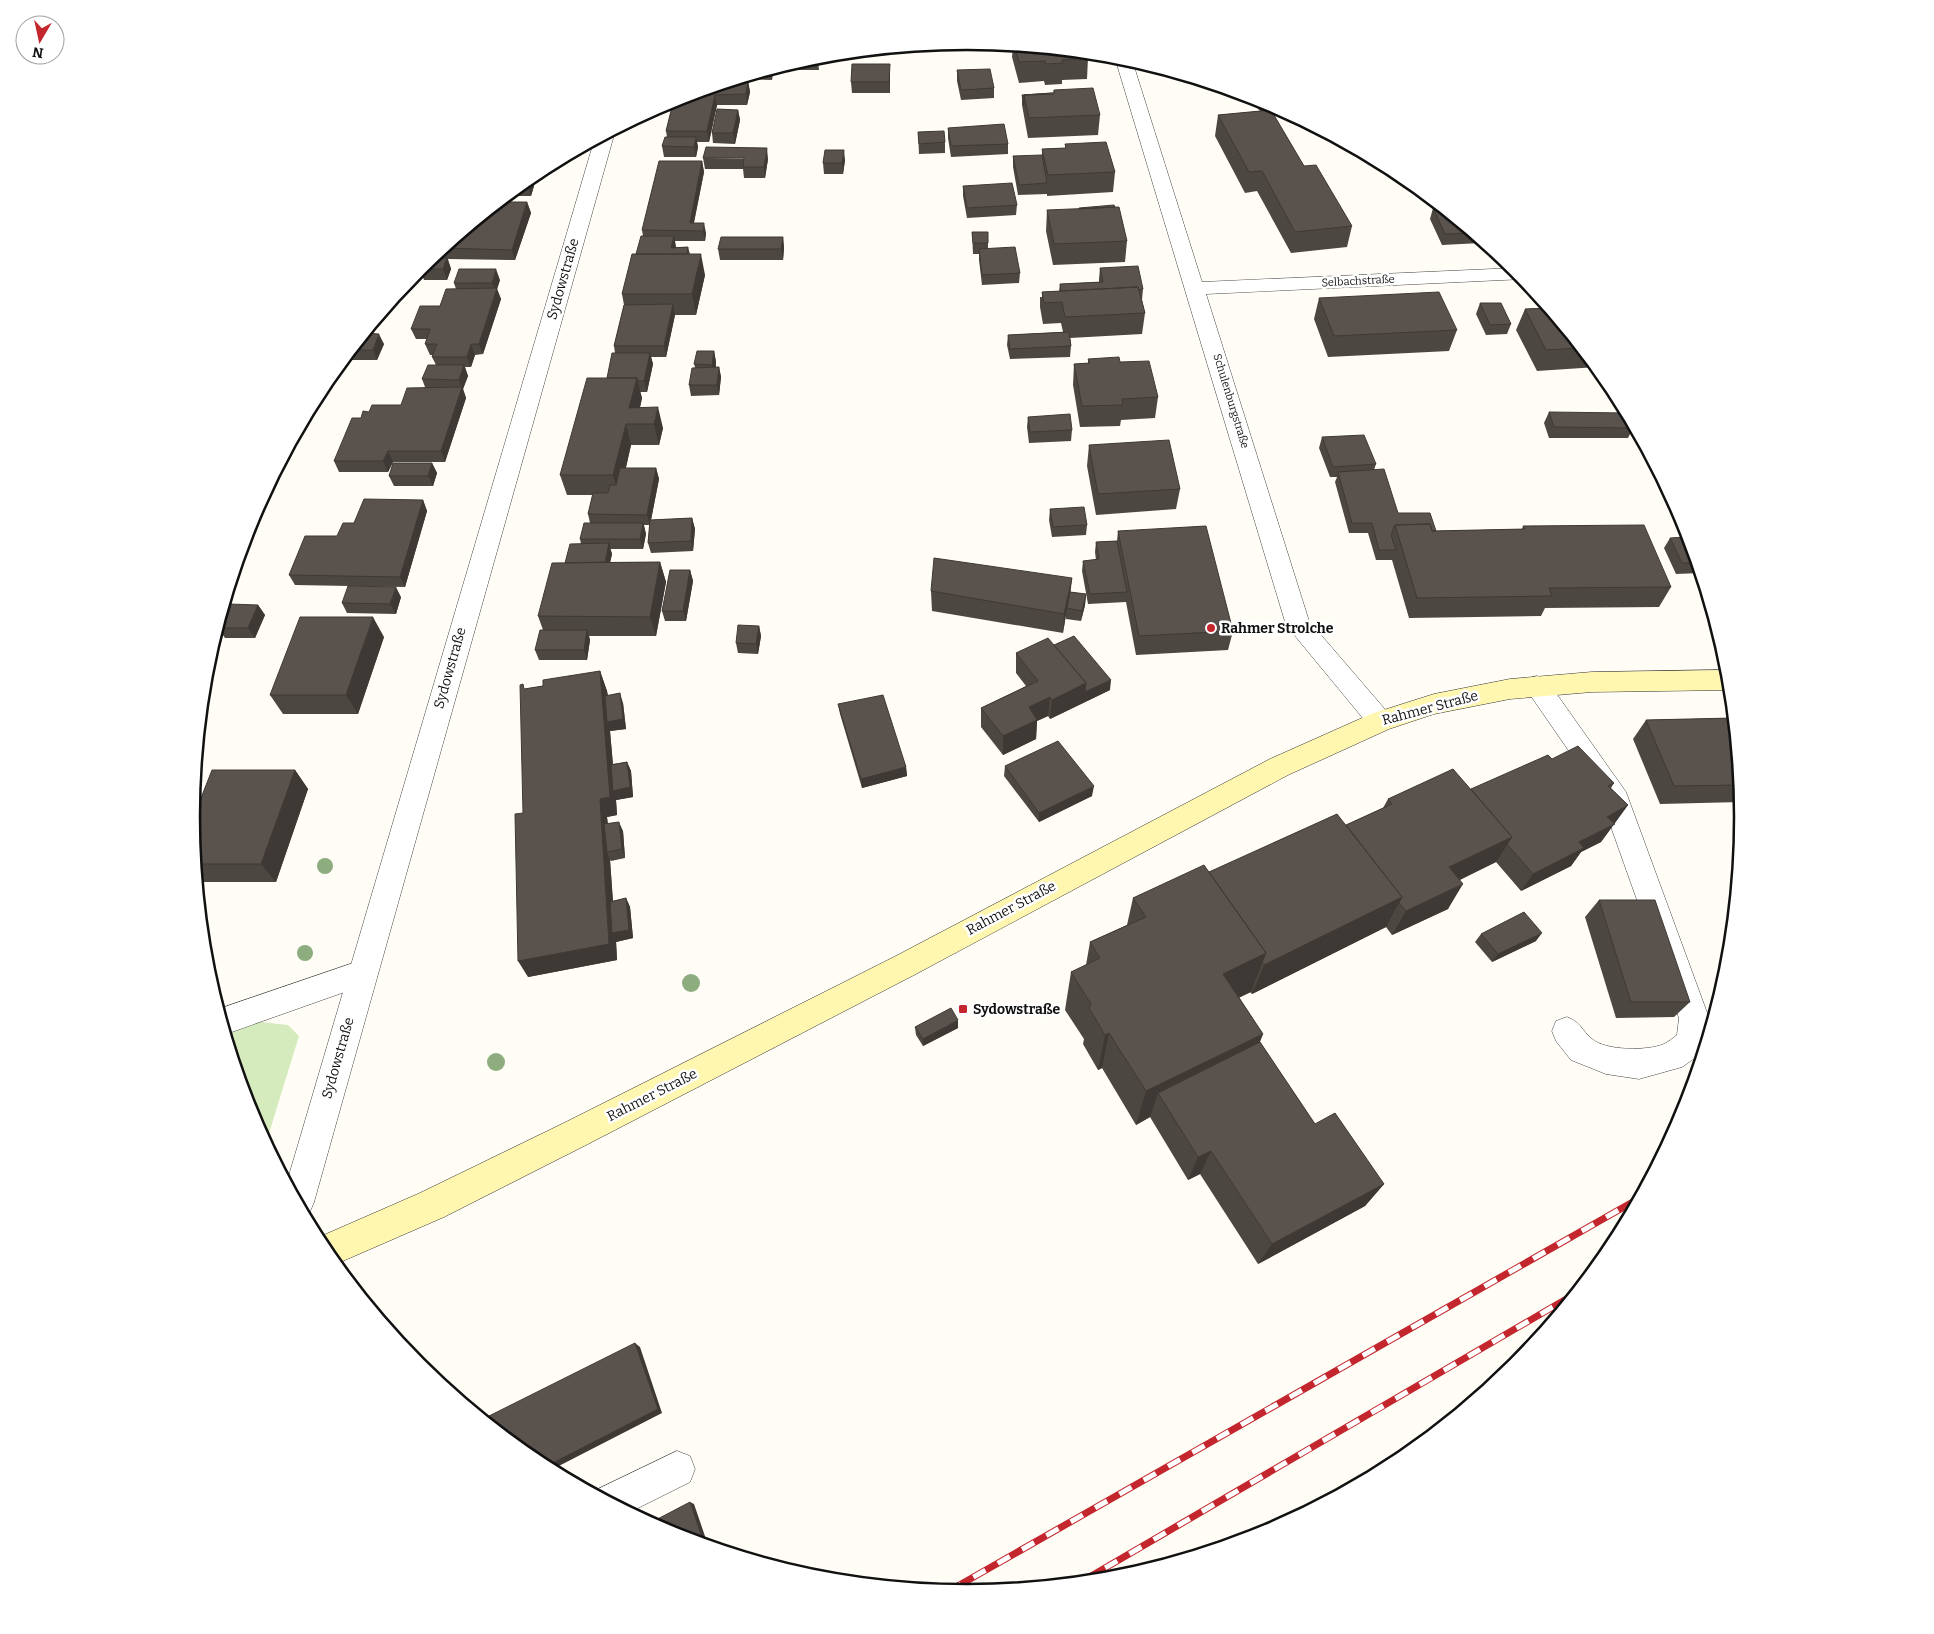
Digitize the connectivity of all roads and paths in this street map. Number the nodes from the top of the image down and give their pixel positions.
1 (1126, 67) edge
2 (602, 143) edge
3 (1508, 274) edge
4 (1196, 288) junction
5 (1721, 680) edge
6 (1537, 686) junction
7 (1380, 721) junction
8 (362, 972) junction
9 (227, 1020) edge
10 (1567, 1031) dead end
11 (300, 1195) edge
12 (333, 1249) edge
13 (677, 1469) dead end
14 (617, 1499) edge

1 - 4 street, Schulenburgstraße
2 - 8 street, Sydowstraße
3 - 4 street, Selbachstraße
4 - 7 street, Schulenburgstraße
5 - 6 main road, Rahmer Straße
6 - 7 main road, Rahmer Straße
6 - 10 street
7 - 12 main road, Rahmer Straße
8 - 9 street
8 - 11 street, Sydowstraße
13 - 14 street

